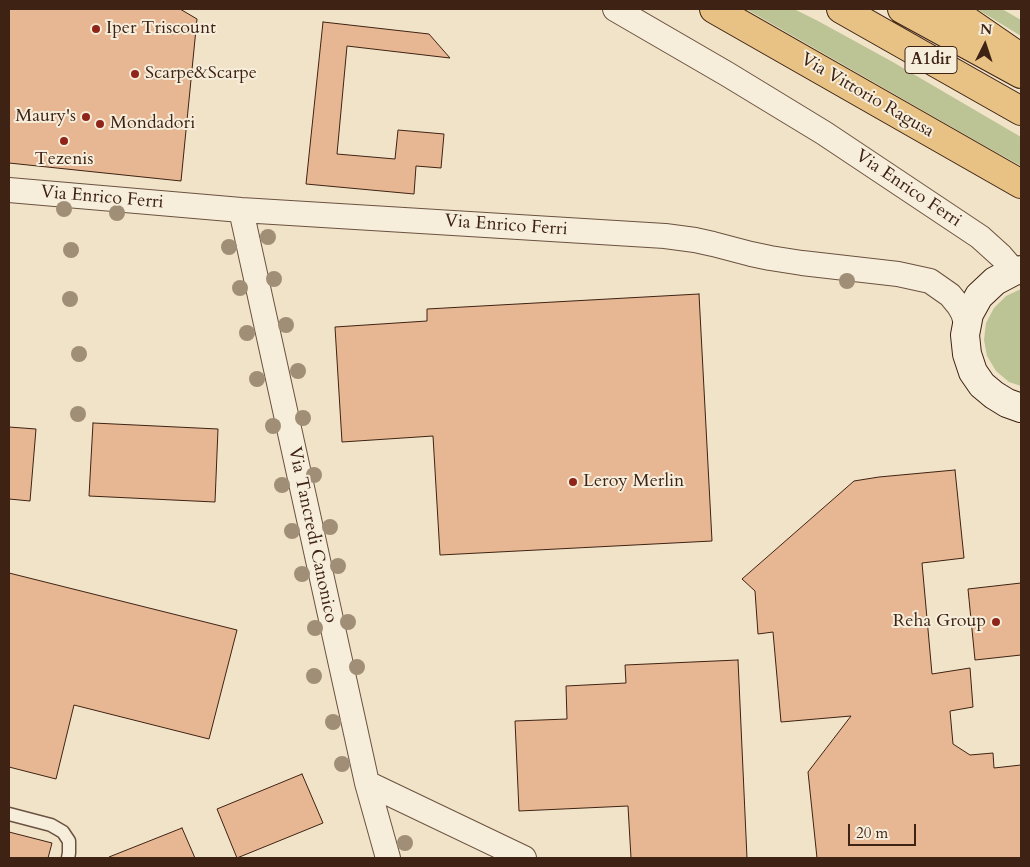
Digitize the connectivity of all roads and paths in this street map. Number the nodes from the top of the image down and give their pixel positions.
1 (615, 9) edge
2 (714, 9) edge
3 (841, 9) edge
4 (902, 9) edge
5 (946, 9) edge
6 (1021, 58) edge
7 (1021, 74) edge
8 (1021, 110) edge
9 (1021, 184) edge
10 (9, 190) edge
11 (241, 210) junction
12 (1018, 270) edge
13 (965, 335) junction
14 (1021, 408) edge
15 (367, 783) junction
16 (9, 814) edge
17 (68, 858) edge
18 (388, 858) edge
19 (524, 858) edge

1 - 12 street, Via Enrico Ferri
2 - 9 highway, Via Vittorio Ragusa
3 - 8 highway, A1dir
4 - 7 highway, A1dir
5 - 6 highway
10 - 11 street, Via Enrico Ferri
11 - 13 street, Via Enrico Ferri
11 - 15 street, Via Tancredi Canonico
12 - 13 street
13 - 14 street
15 - 18 street, Via Tancredi Canonico
15 - 19 street
16 - 17 lane

